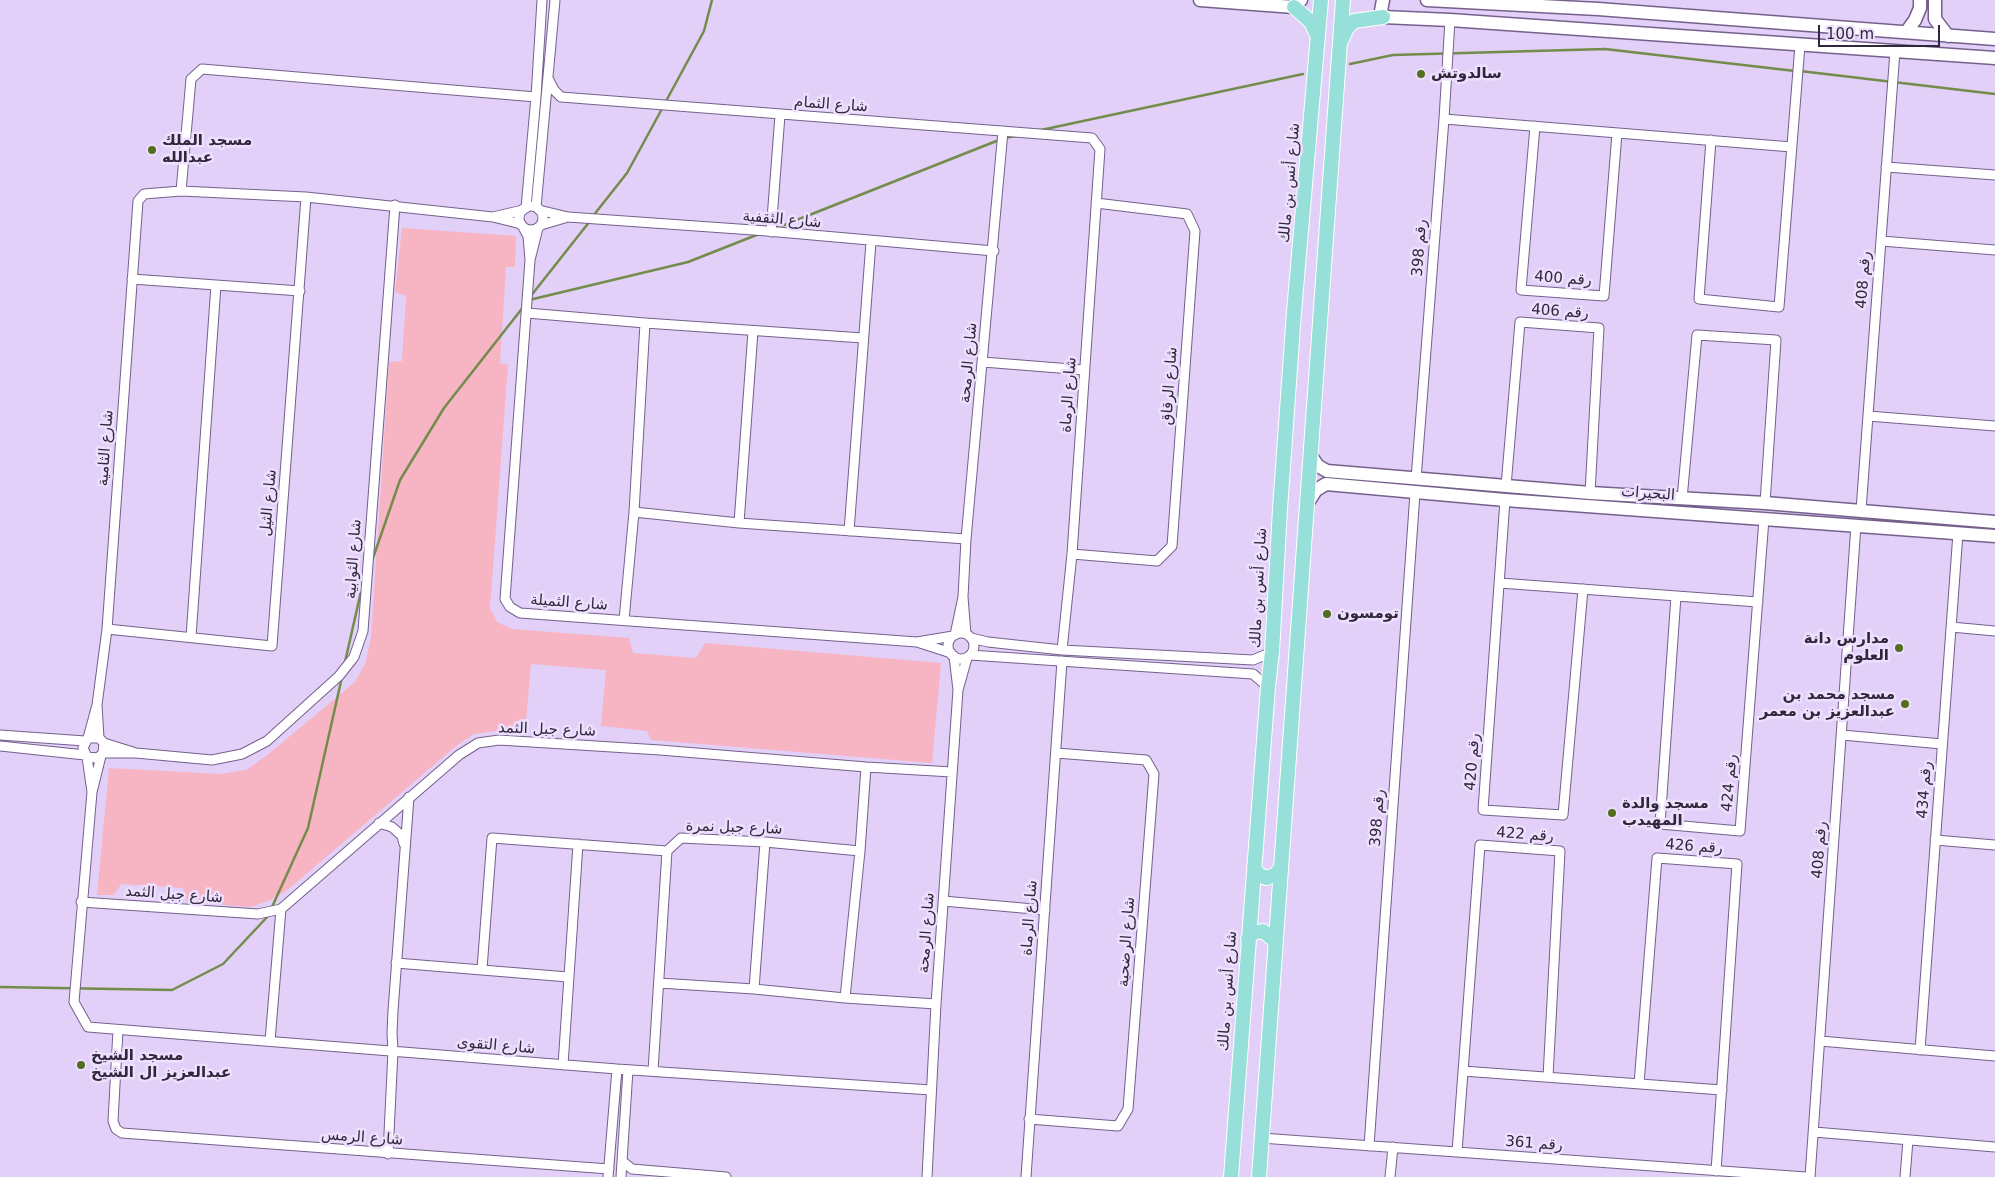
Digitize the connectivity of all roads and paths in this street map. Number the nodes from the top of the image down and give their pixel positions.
1 (542, 0) edge
2 (555, 0) edge
3 (1200, 0) edge
4 (1321, 0) edge
5 (1343, 0) edge
6 (1383, 0) edge
7 (1427, 0) edge
8 (1920, 1) edge
9 (1935, 2) edge
10 (1298, 4) edge
11 (1598, 4) edge
12 (1383, 17) junction
13 (1450, 20) junction
14 (1907, 31) junction
15 (1948, 36) junction
16 (1318, 37) junction
17 (1995, 39) edge
18 (1340, 44) junction
19 (1800, 45) junction
20 (1895, 51) junction
21 (1995, 58) edge
22 (549, 80) junction
23 (536, 97) junction
24 (561, 97) junction
25 (547, 107) junction
26 (780, 115) junction
27 (1444, 119) junction
28 (1535, 126) junction
29 (1003, 131) junction
30 (1617, 133) junction
31 (1711, 140) junction
32 (1096, 143) joint
33 (1792, 147) junction
34 (1886, 167) junction
35 (1995, 175) edge
36 (181, 191) junction
37 (306, 197) junction
38 (1096, 203) junction
39 (394, 205) junction
40 (524, 209) junction
41 (538, 209) junction
42 (493, 217) junction
43 (568, 217) junction
44 (522, 225) junction
45 (539, 226) junction
46 (771, 232) junction
47 (1881, 241) junction
48 (871, 242) junction
49 (1995, 250) edge
50 (994, 251) junction
51 (530, 260) junction
52 (132, 279) junction
53 (216, 285) junction
54 (300, 291) junction
55 (527, 312) junction
56 (645, 323) junction
57 (753, 330) junction
58 (863, 338) junction
59 (983, 362) junction
60 (1084, 370) junction
61 (1868, 416) junction
62 (1995, 417) edge
63 (1995, 426) edge
64 (1311, 456) junction
65 (1348, 473) junction
66 (1416, 478) junction
67 (1344, 486) junction
68 (1506, 486) junction
69 (1415, 493) junction
70 (1590, 493) junction
71 (1682, 499) junction
72 (1504, 500) junction
73 (1307, 504) junction
74 (1765, 504) junction
75 (1861, 510) junction
76 (634, 512) junction
77 (1764, 519) junction
78 (1962, 519) junction
79 (1995, 522) edge
80 (739, 523) junction
81 (1856, 525) junction
82 (849, 531) junction
83 (1959, 533) junction
84 (1995, 536) edge
85 (966, 539) junction
86 (1072, 554) junction
87 (1500, 583) junction
88 (1583, 589) junction
89 (1676, 596) junction
90 (963, 597) junction
91 (1758, 602) junction
92 (624, 620) junction
93 (1951, 627) junction
94 (107, 629) junction
95 (1995, 631) edge
96 (954, 636) junction
97 (968, 636) junction
98 (191, 637) junction
99 (917, 642) junction
100 (1062, 650) junction
101 (1272, 652) junction
102 (952, 654) junction
103 (969, 656) junction
104 (1062, 661) junction
105 (1268, 686) junction
106 (958, 690) junction
107 (97, 705) junction
108 (0, 734) edge
109 (1842, 735) junction
110 (87, 739) junction
111 (101, 740) junction
112 (1942, 744) junction
113 (0, 746) edge
114 (136, 752) junction
115 (1056, 753) junction
116 (102, 755) junction
117 (86, 756) junction
118 (866, 767) junction
119 (952, 772) junction
120 (92, 792) junction
121 (409, 797) junction
122 (380, 823) junction
123 (1935, 840) junction
124 (766, 842) junction
125 (578, 844) junction
126 (1995, 845) edge
127 (404, 846) junction
128 (667, 851) junction
129 (860, 852) junction
130 (1254, 867) junction
131 (1280, 869) junction
132 (943, 901) junction
133 (81, 902) junction
134 (280, 908) junction
135 (1045, 910) junction
136 (1248, 939) junction
137 (1274, 940) junction
138 (396, 963) junction
139 (482, 969) junction
140 (568, 976) junction
141 (659, 983) junction
142 (754, 989) junction
143 (845, 998) junction
144 (936, 1004) junction
145 (118, 1030) junction
146 (270, 1041) junction
147 (1820, 1041) junction
148 (1920, 1050) junction
149 (393, 1051) junction
150 (1995, 1056) edge
151 (563, 1065) junction
152 (617, 1069) junction
153 (628, 1070) junction
154 (653, 1071) junction
155 (1463, 1071) junction
156 (1548, 1077) junction
157 (1639, 1084) junction
158 (931, 1090) junction
159 (1722, 1090) junction
160 (1029, 1119) junction
161 (1814, 1132) junction
162 (1261, 1138) junction
163 (1908, 1140) junction
164 (1369, 1146) junction
165 (1393, 1147) junction
166 (1995, 1147) edge
167 (1457, 1152) junction
168 (388, 1154) junction
169 (622, 1162) junction
170 (632, 1169) junction
171 (1716, 1170) junction
172 (608, 1173) edge
173 (1781, 1176) edge
174 (622, 1177) edge
175 (726, 1177) edge
176 (927, 1177) edge
177 (1026, 1177) edge
178 (1231, 1177) edge
179 (1258, 1177) edge
180 (1390, 1177) edge
181 (1806, 1177) edge
182 (1810, 1177) edge
183 (1905, 1177) edge

1 - 23 street
2 - 22 street
3 - 10 street
4 - 16 main road, شارع أنس بن مالك
5 - 18 main road
6 - 12 street
7 - 11 street
8 - 9 street
8 - 14 street
9 - 15 street
10 - 16 main road
11 - 14 street
12 - 13 street
12 - 18 main road
13 - 19 street
13 - 27 street, رقم 398
14 - 15 street
15 - 17 street
16 - 101 main road, شارع أنس بن مالك
18 - 64 main road
19 - 20 street
19 - 33 street
20 - 21 street
20 - 34 street, رقم 408
22 - 24 street
22 - 25 street
23 - 36 street
23 - 40 street
24 - 25 street
24 - 26 street, شارع الثمام
25 - 41 street
26 - 29 street, شارع الثمام
26 - 46 street
27 - 28 street
27 - 66 street, رقم 398
28 - 30 street
28 - 30 street, رقم 400
29 - 32 street, شارع الثمام
29 - 50 street, شارع الرمحة
30 - 31 street
31 - 33 street
31 - 33 street
32 - 38 street, شارع الرماة
34 - 35 street
34 - 47 street, رقم 408
36 - 37 street
36 - 52 street, شارع الثامية
37 - 39 street
37 - 54 street, شارع الثيل
38 - 60 street, شارع الرماة
38 - 86 street, شارع الرقاق
39 - 42 street
39 - 114 street, شارع الثوابية
40 - 41 street
40 - 42 street
40 - 44 street
41 - 43 street
41 - 45 street
42 - 44 street
43 - 45 street
43 - 46 street, شارع الثقفية
44 - 45 street
44 - 51 street
45 - 51 street
46 - 48 street, شارع الثقفية
47 - 49 street
47 - 61 street, رقم 408
48 - 50 street, شارع الثقفية
48 - 58 street
50 - 59 street, شارع الرمحة
51 - 55 street, شارع الثميلة
52 - 53 street
52 - 94 street, شارع الثامية
53 - 54 street
53 - 98 street
54 - 98 street, شارع الثيل
55 - 56 street
55 - 92 street, شارع الثميلة
56 - 57 street
56 - 76 street
57 - 58 street
57 - 80 street
58 - 82 street
59 - 60 street
59 - 85 street, شارع الرمحة
60 - 86 street, شارع الرماة
61 - 63 street
61 - 75 street, رقم 408
62 - 63 street
64 - 65 street, البحيرات
64 - 73 main road
65 - 66 street, البحيرات
65 - 67 street
66 - 68 street, البحيرات
67 - 69 street, البحيرات
67 - 73 street, البحيرات
68 - 70 street, البحيرات
68 - 70 street, رقم 406
69 - 72 street, البحيرات
69 - 164 street, رقم 398
70 - 71 street, البحيرات
71 - 74 street, البحيرات
71 - 74 street
72 - 77 street, البحيرات
72 - 87 street, رقم 420
73 - 131 main road
74 - 75 street, البحيرات
75 - 78 street, البحيرات
76 - 80 street
76 - 92 street
77 - 81 street, البحيرات
77 - 91 street, رقم 424
78 - 79 street, البحيرات
78 - 83 street
80 - 82 street
81 - 83 street, البحيرات
81 - 109 street, رقم 408
82 - 85 street
83 - 84 street, البحيرات
83 - 93 street, رقم 434
85 - 90 street, شارع الرمحة
86 - 100 street, شارع الرماة
87 - 88 street
87 - 88 street, رقم 420
88 - 89 street
89 - 91 street
89 - 91 street, رقم 424
90 - 96 street
90 - 97 street
92 - 99 street, شارع الثميلة
93 - 95 street
93 - 112 street, رقم 434
94 - 98 street, شارع الثيل
94 - 107 street, شارع الثامية
96 - 97 street
96 - 99 street
96 - 102 street
97 - 100 street
97 - 103 street
99 - 102 street
100 - 101 street
101 - 105 main road, شارع أنس بن مالك
102 - 103 street
102 - 106 street
103 - 104 street
103 - 106 street
104 - 105 street
104 - 115 street, شارع الرماة
105 - 130 main road, شارع أنس بن مالك
106 - 119 street, شارع الرمحة
107 - 110 street
107 - 111 street
108 - 110 street
109 - 112 street
109 - 147 street, رقم 408
110 - 111 street
110 - 117 street
111 - 114 street
111 - 116 street
112 - 123 street, رقم 434
113 - 117 street
114 - 116 street
115 - 135 street, شارع الرماة
115 - 160 street, شارع الرضحية
116 - 117 street
116 - 120 street
117 - 120 street
118 - 119 street, شارع جبل الثمد
118 - 121 street, شارع جبل الثمد
118 - 129 street
119 - 132 street, شارع الرمحة
120 - 133 street
121 - 122 street, شارع جبل الثمد
121 - 127 street
122 - 127 street
122 - 134 street, شارع جبل الثمد
123 - 126 street
123 - 148 street, رقم 434
124 - 128 street, شارع جبل نمرة
124 - 129 street, شارع جبل نمرة
124 - 142 street
125 - 128 street
125 - 139 street
125 - 140 street
127 - 138 street
128 - 141 street
129 - 143 street
130 - 131 main road
130 - 136 main road, شارع أنس بن مالك
131 - 137 main road
132 - 135 street
132 - 144 street, شارع الرمحة
133 - 134 street, شارع جبل الثمد
133 - 145 street, شارع التقوى
134 - 146 street
135 - 160 street, شارع الرماة
136 - 137 main road
136 - 178 main road, شارع أنس بن مالك
137 - 162 main road
138 - 139 street
138 - 149 street
139 - 140 street
140 - 151 street
141 - 142 street
141 - 154 street
142 - 143 street
143 - 144 street
144 - 158 street, شارع الرمحة
145 - 146 street, شارع التقوى
145 - 168 street, شارع الرمس
146 - 149 street, شارع التقوى
147 - 148 street
147 - 161 street, رقم 408
148 - 150 street
149 - 151 street, شارع التقوى
149 - 168 street
151 - 152 street, شارع التقوى
152 - 153 street, شارع التقوى
152 - 172 street
153 - 154 street, شارع التقوى
153 - 169 street
154 - 158 street, شارع التقوى
155 - 156 street
155 - 156 street, رقم 422
155 - 167 street, رقم 422
156 - 157 street
157 - 159 street
157 - 159 street, رقم 426
158 - 176 street, شارع الرمحة
159 - 171 street, رقم 426
160 - 177 street, شارع الرماة
161 - 163 street
161 - 182 street, رقم 408
162 - 164 street, رقم 361
162 - 179 main road
163 - 166 street
163 - 183 street
164 - 165 street, رقم 361
165 - 167 street, رقم 361
165 - 180 street
167 - 171 street, رقم 361
168 - 172 street, شارع الرمس
169 - 170 street
169 - 174 street
170 - 174 street
170 - 175 street
171 - 173 street, رقم 361
173 - 181 street, رقم 361

